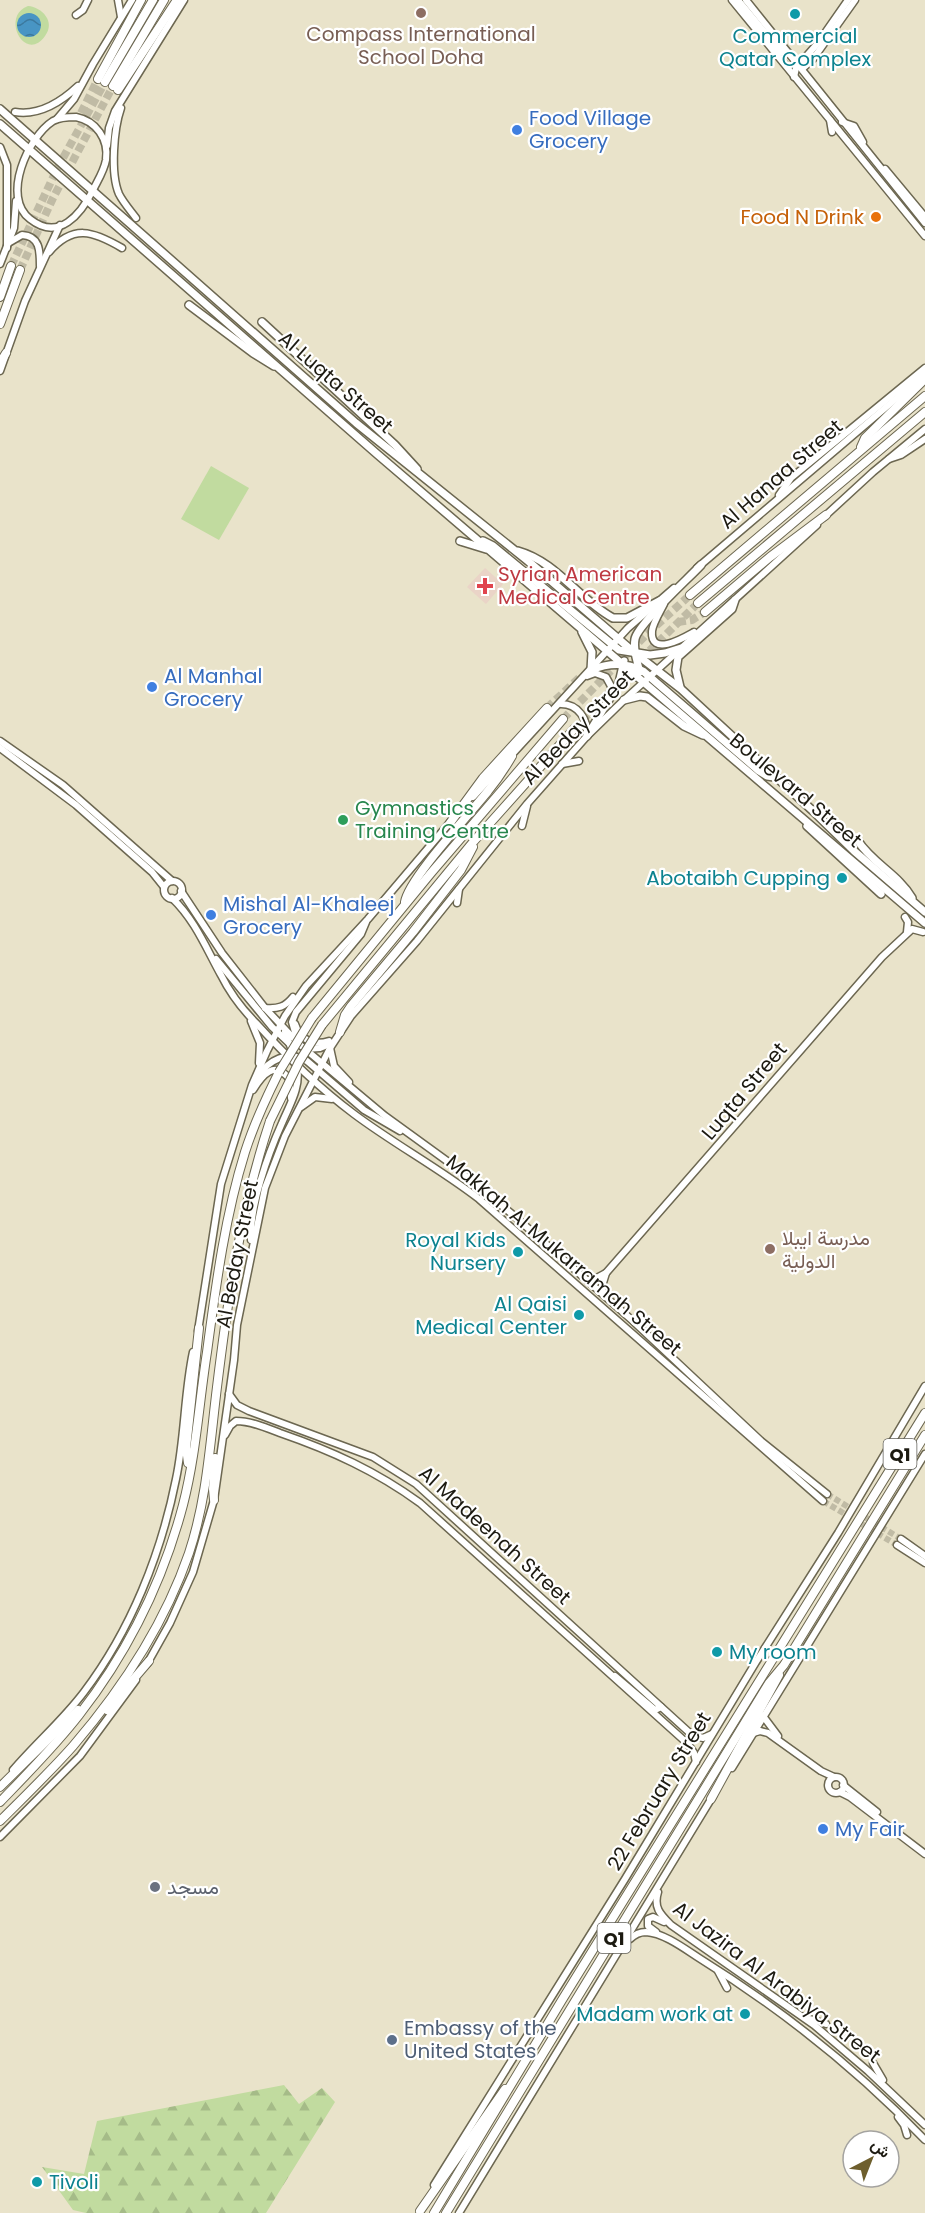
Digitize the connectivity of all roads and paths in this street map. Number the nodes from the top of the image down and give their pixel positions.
1 (88, 0) edge
2 (118, 0) edge
3 (132, 0) edge
4 (141, 0) edge
5 (153, 0) edge
6 (164, 0) edge
7 (177, 0) edge
8 (184, 0) edge
9 (732, 0) edge
10 (738, 0) edge
11 (746, 0) edge
12 (848, 0) edge
13 (855, 0) edge
14 (76, 15) dead end
15 (122, 17) junction
16 (760, 28) junction
17 (790, 55) junction
18 (811, 56) junction
19 (797, 70) junction
20 (83, 81) junction
21 (803, 89) junction
22 (127, 90) junction
23 (818, 91) junction
24 (0, 109) edge
25 (15, 112) dead end
26 (834, 112) junction
27 (57, 119) junction
28 (830, 120) junction
29 (842, 122) junction
30 (0, 124) edge
31 (832, 132) dead end
32 (35, 141) junction
33 (844, 146) dead end
34 (0, 147) edge
35 (854, 148) junction
36 (30, 151) junction
37 (106, 153) junction
38 (92, 191) junction
39 (16, 197) junction
40 (87, 201) junction
41 (925, 216) edge
42 (136, 218) dead end
43 (925, 223) edge
44 (60, 225) junction
45 (925, 236) edge
46 (8, 245) junction
47 (122, 248) dead end
48 (45, 257) junction
49 (0, 264) edge
50 (12, 266) tunnel mouth
51 (40, 266) junction
52 (20, 270) tunnel mouth
53 (0, 297) edge
54 (189, 305) dead end
55 (262, 322) dead end
56 (0, 324) edge
57 (300, 350) dead end
58 (6, 353) junction
59 (0, 363) edge
60 (308, 365) junction
61 (925, 368) edge
62 (282, 369) junction
63 (0, 371) edge
64 (925, 374) edge
65 (925, 379) edge
66 (925, 396) edge
67 (925, 412) edge
68 (925, 429) edge
69 (925, 439) edge
70 (860, 449) junction
71 (889, 459) junction
72 (426, 480) junction
73 (776, 500) junction
74 (826, 515) junction
75 (476, 537) junction
76 (460, 542) dead end
77 (489, 549) junction
78 (513, 550) junction
79 (701, 565) joint
80 (690, 595) tunnel mouth
81 (735, 600) junction
82 (661, 603) junction
83 (698, 603) tunnel mouth
84 (705, 612) tunnel mouth
85 (709, 623) junction
86 (577, 625) junction
87 (619, 639) junction
88 (610, 648) junction
89 (681, 648) junction
90 (623, 652) junction
91 (636, 654) junction
92 (624, 665) junction
93 (639, 669) junction
94 (591, 670) junction
95 (657, 670) junction
96 (584, 678) junction
97 (647, 679) junction
98 (681, 689) junction
99 (609, 699) junction
100 (624, 700) junction
101 (561, 704) junction
102 (547, 708) tunnel mouth
103 (563, 719) tunnel mouth
104 (574, 729) tunnel mouth
105 (587, 736) junction
106 (708, 737) junction
107 (0, 741) edge
108 (0, 748) edge
109 (512, 756) junction
110 (579, 760) dead end
111 (562, 765) junction
112 (775, 777) junction
113 (527, 804) junction
114 (794, 810) junction
115 (450, 823) junction
116 (522, 826) dead end
117 (474, 841) junction
118 (858, 841) dead end
119 (172, 881) junction
120 (164, 887) junction
121 (459, 888) junction
122 (182, 891) junction
123 (881, 894) dead end
124 (172, 898) junction
125 (457, 903) dead end
126 (914, 903) junction
127 (405, 905) junction
128 (925, 912) edge
129 (905, 917) dead end
130 (368, 919) junction
131 (925, 923) edge
132 (907, 932) junction
133 (923, 932) dead end
134 (421, 945) dead end
135 (409, 951) junction
136 (211, 954) junction
137 (323, 966) junction
138 (240, 1005) junction
139 (265, 1008) junction
140 (294, 1018) junction
141 (282, 1026) junction
142 (277, 1032) junction
143 (340, 1032) junction
144 (273, 1041) junction
145 (335, 1041) junction
146 (290, 1044) junction
147 (302, 1047) junction
148 (330, 1048) junction
149 (291, 1056) junction
150 (303, 1059) junction
151 (296, 1064) junction
152 (321, 1064) junction
153 (258, 1068) junction
154 (318, 1071) junction
155 (311, 1078) junction
156 (252, 1085) junction
157 (247, 1099) junction
158 (336, 1100) junction
159 (290, 1104) junction
160 (370, 1104) junction
161 (294, 1117) junction
162 (407, 1134) junction
163 (496, 1222) dead end
164 (505, 1222) junction
165 (252, 1249) junction
166 (606, 1273) junction
167 (588, 1280) junction
168 (603, 1293) junction
169 (199, 1328) junction
170 (925, 1386) edge
171 (229, 1394) junction
172 (249, 1411) junction
173 (925, 1413) edge
174 (242, 1421) junction
175 (925, 1435) edge
176 (212, 1436) junction
177 (223, 1438) junction
178 (925, 1454) edge
179 (190, 1467) junction
180 (827, 1494) tunnel mouth
181 (214, 1500) junction
182 (823, 1501) tunnel mouth
183 (925, 1556) edge
184 (925, 1563) edge
185 (149, 1661) junction
186 (784, 1665) junction
187 (603, 1670) junction
188 (87, 1704) junction
189 (661, 1707) junction
190 (763, 1716) junction
191 (713, 1733) junction
192 (753, 1733) junction
193 (782, 1741) junction
194 (696, 1762) junction
195 (831, 1780) junction
196 (36, 1785) junction
197 (843, 1785) junction
198 (0, 1786) edge
199 (840, 1792) junction
200 (711, 1799) junction
201 (0, 1802) edge
202 (0, 1821) edge
203 (0, 1837) edge
204 (925, 1849) edge
205 (925, 1854) edge
206 (662, 1882) junction
207 (694, 1942) junction
208 (684, 1948) junction
209 (621, 1949) junction
210 (716, 1968) junction
211 (726, 1988) dead end
212 (799, 2014) junction
213 (826, 2024) dead end
214 (873, 2063) dead end
215 (516, 2076) junction
216 (897, 2097) junction
217 (892, 2107) junction
218 (925, 2125) edge
219 (907, 2135) dead end
220 (925, 2139) edge
221 (420, 2212) edge
222 (434, 2213) edge
223 (446, 2213) edge
224 (459, 2213) edge

1 - 14 main road
2 - 15 main road
3 - 15 main road
4 - 5 highway
6 - 7 highway
8 - 22 main road
9 - 19 main road
10 - 16 main road
11 - 17 main road
12 - 18 main road
13 - 18 main road
15 - 20 main road
16 - 17 main road
16 - 19 main road
17 - 18 main road
17 - 19 main road
18 - 19 main road
18 - 26 main road
19 - 21 main road
19 - 23 main road
20 - 25 main road
20 - 27 main road
21 - 23 main road
21 - 28 main road
22 - 37 main road
22 - 42 main road
23 - 26 main road
24 - 32 main road, Al Luqta Street
26 - 29 main road
27 - 32 main road
27 - 37 main road
28 - 31 main road
28 - 35 main road
29 - 41 main road
29 - 43 main road
30 - 36 main road, Al Luqta Street
32 - 36 main road
32 - 38 main road, Al Luqta Street
33 - 35 main road
34 - 46 main road
35 - 45 main road
36 - 39 main road
36 - 40 main road, Al Luqta Street
37 - 38 main road
38 - 40 main road
38 - 72 main road, Al Luqta Street
39 - 44 main road
39 - 46 main road
40 - 44 main road
40 - 62 main road, Al Luqta Street
44 - 48 main road
46 - 49 main road
46 - 51 main road
47 - 48 main road
48 - 51 main road
50 - 53 highway
51 - 58 main road
52 - 56 highway
54 - 62 main road
55 - 60 main road
57 - 60 main road
58 - 59 highway
58 - 63 main road
60 - 72 main road
61 - 73 main road
62 - 75 main road, Al Luqta Street
64 - 73 main road, Al Hanaa Street
65 - 70 highway
66 - 70 highway, Al Hanaa Street
67 - 83 highway
68 - 71 main road
69 - 71 main road
70 - 80 highway, Al Hanaa Street
71 - 74 main road
72 - 78 main road, Al Luqta Street
73 - 79 main road, Al Hanaa Street
74 - 81 main road
74 - 84 highway
75 - 77 main road, Al Luqta Street
75 - 88 main road
76 - 77 main road
77 - 86 main road, Al Luqta Street
78 - 82 main road
78 - 87 main road, Al Luqta Street
79 - 82 main road
81 - 85 main road
81 - 98 main road
82 - 85 main road
82 - 87 main road, Al Beday Street
82 - 91 main road
85 - 89 main road, Al Beday Street
86 - 88 main road, Al Luqta Street
86 - 94 main road
87 - 88 main road, Al Beday Street
87 - 90 main road
87 - 91 main road, Al Luqta Street
88 - 90 main road
88 - 92 main road, Al Luqta Street
88 - 94 main road, Al Beday Street
89 - 91 main road
89 - 95 main road, Al Beday Street
90 - 91 main road
90 - 92 main road
91 - 93 main road
91 - 95 main road, Al Luqta Street
92 - 93 main road
92 - 94 main road
92 - 97 main road, Al Luqta Street
92 - 99 main road
93 - 97 main road
94 - 96 main road, Al Beday Street
95 - 97 main road, Al Beday Street
95 - 98 main road, Boulevard Street
96 - 99 main road
96 - 101 main road, Al Beday Street
97 - 100 main road, Al Beday Street
97 - 106 main road, Boulevard Street
97 - 112 main road
98 - 112 main road, Boulevard Street
99 - 105 main road
100 - 105 main road, Al Beday Street
100 - 106 main road
101 - 105 main road
101 - 109 main road, Al Beday Street
102 - 115 highway
103 - 127 highway, Al Beday Street
104 - 117 highway, Al Beday Street
105 - 111 main road, Al Beday Street
106 - 114 main road, Boulevard Street
107 - 119 main road
108 - 120 main road
109 - 115 main road, Al Beday Street
109 - 127 highway
110 - 111 main road
111 - 113 main road, Al Beday Street
112 - 126 main road, Boulevard Street
113 - 116 main road
113 - 121 main road, Al Beday Street
114 - 123 main road
114 - 131 main road, Boulevard Street
115 - 130 main road, Al Beday Street
117 - 143 highway
117 - 176 highway, Al Beday Street, bridge
118 - 126 main road
119 - 120 main road
119 - 122 main road
120 - 124 main road
121 - 125 main road
121 - 135 main road, Al Beday Street
122 - 124 main road
122 - 139 main road, Makkah Al Mukarramah Street
124 - 136 main road, Makkah Al Mukarramah Street
126 - 128 main road, Boulevard Street
127 - 179 highway, Al Beday Street, bridge
129 - 132 main road
130 - 137 main road, Al Beday Street
130 - 140 main road
132 - 133 main road
132 - 166 main road, Luqta Street
134 - 135 main road
135 - 143 main road, Al Beday Street
136 - 138 main road, Makkah Al Mukarramah Street
136 - 142 main road
137 - 139 main road
137 - 141 main road, Al Beday Street
138 - 144 main road, Makkah Al Mukarramah Street
138 - 153 main road
139 - 141 main road, Makkah Al Mukarramah Street
140 - 143 main road
140 - 147 main road
141 - 142 main road, Al Beday Street
141 - 146 main road
141 - 147 main road, Makkah Al Mukarramah Street
142 - 144 main road, Al Beday Street
142 - 146 main road
143 - 145 main road, Al Beday Street
144 - 149 main road, Makkah Al Mukarramah Street
144 - 153 main road, Al Beday Street
145 - 147 main road
145 - 148 main road, Al Beday Street
146 - 147 main road
146 - 149 main road
147 - 150 main road
147 - 152 main road, Makkah Al Mukarramah Street
148 - 152 main road, Al Beday Street
148 - 160 main road
149 - 150 main road
149 - 151 main road, Makkah Al Mukarramah Street
149 - 156 main road
150 - 154 main road
150 - 155 main road
151 - 155 main road, Makkah Al Mukarramah Street
151 - 159 main road
152 - 154 main road, Al Beday Street
152 - 160 main road, Makkah Al Mukarramah Street
153 - 156 main road, Al Beday Street
154 - 155 main road, Al Beday Street
154 - 162 main road
155 - 158 main road, Makkah Al Mukarramah Street
155 - 161 main road, Al Beday Street
156 - 157 main road, Al Beday Street
157 - 159 main road
157 - 169 main road, Al Beday Street
158 - 161 main road
158 - 164 main road, Makkah Al Mukarramah Street
159 - 165 main road
160 - 162 main road, Makkah Al Mukarramah Street
161 - 165 main road, Al Beday Street
162 - 167 main road, Makkah Al Mukarramah Street
163 - 164 main road
164 - 182 main road, Makkah Al Mukarramah Street
165 - 171 main road, Al Beday Street
166 - 167 main road, Luqta Street
166 - 168 main road
167 - 168 main road, Makkah Al Mukarramah Street
168 - 180 main road, Makkah Al Mukarramah Street
169 - 179 highway
169 - 198 main road, Al Beday Street
170 - 191 main road, 22 February Street
171 - 172 main road, Al Madeenah Street
171 - 177 main road, Al Beday Street
172 - 174 main road
172 - 189 main road, Al Madeenah Street
173 - 215 highway, 22 February Street / Q1
174 - 177 main road
174 - 187 main road, Al Madeenah Street
175 - 186 highway, 22 February Street / Q1
176 - 181 highway
176 - 196 highway, Al Beday Street
177 - 181 main road, Al Beday Street
178 - 190 main road
179 - 188 highway, Al Beday Street
181 - 185 main road, Al Beday Street
183 - 184 main road
185 - 196 highway
185 - 203 main road, Al Beday Street
186 - 200 highway
186 - 223 highway, 22 February Street / Q1
187 - 189 main road
187 - 194 main road, Al Madeenah Street
188 - 198 highway
188 - 201 highway, Al Beday Street
189 - 191 main road, Al Madeenah Street
190 - 192 main road
190 - 193 main road
191 - 194 main road, 22 February Street
192 - 193 main road
192 - 200 main road
193 - 195 main road
194 - 221 main road, 22 February Street
195 - 197 main road
195 - 199 main road
196 - 202 highway, Al Beday Street
197 - 199 main road
197 - 204 main road
199 - 205 main road
200 - 206 main road
206 - 207 main road, Al Jazira Al Arabiya Street
206 - 209 main road
207 - 208 main road
207 - 212 main road, Al Jazira Al Arabiya Street
208 - 209 main road, Al Jazira Al Arabiya Street
208 - 210 main road, Al Jazira Al Arabiya Street
209 - 224 main road
210 - 211 main road
210 - 217 main road, Al Jazira Al Arabiya Street
212 - 213 main road
212 - 216 main road, Al Jazira Al Arabiya Street
214 - 216 main road
215 - 221 highway
215 - 222 highway, 22 February Street / Q1
216 - 218 main road, Al Jazira Al Arabiya Street
217 - 219 main road
217 - 220 main road, Al Jazira Al Arabiya Street

